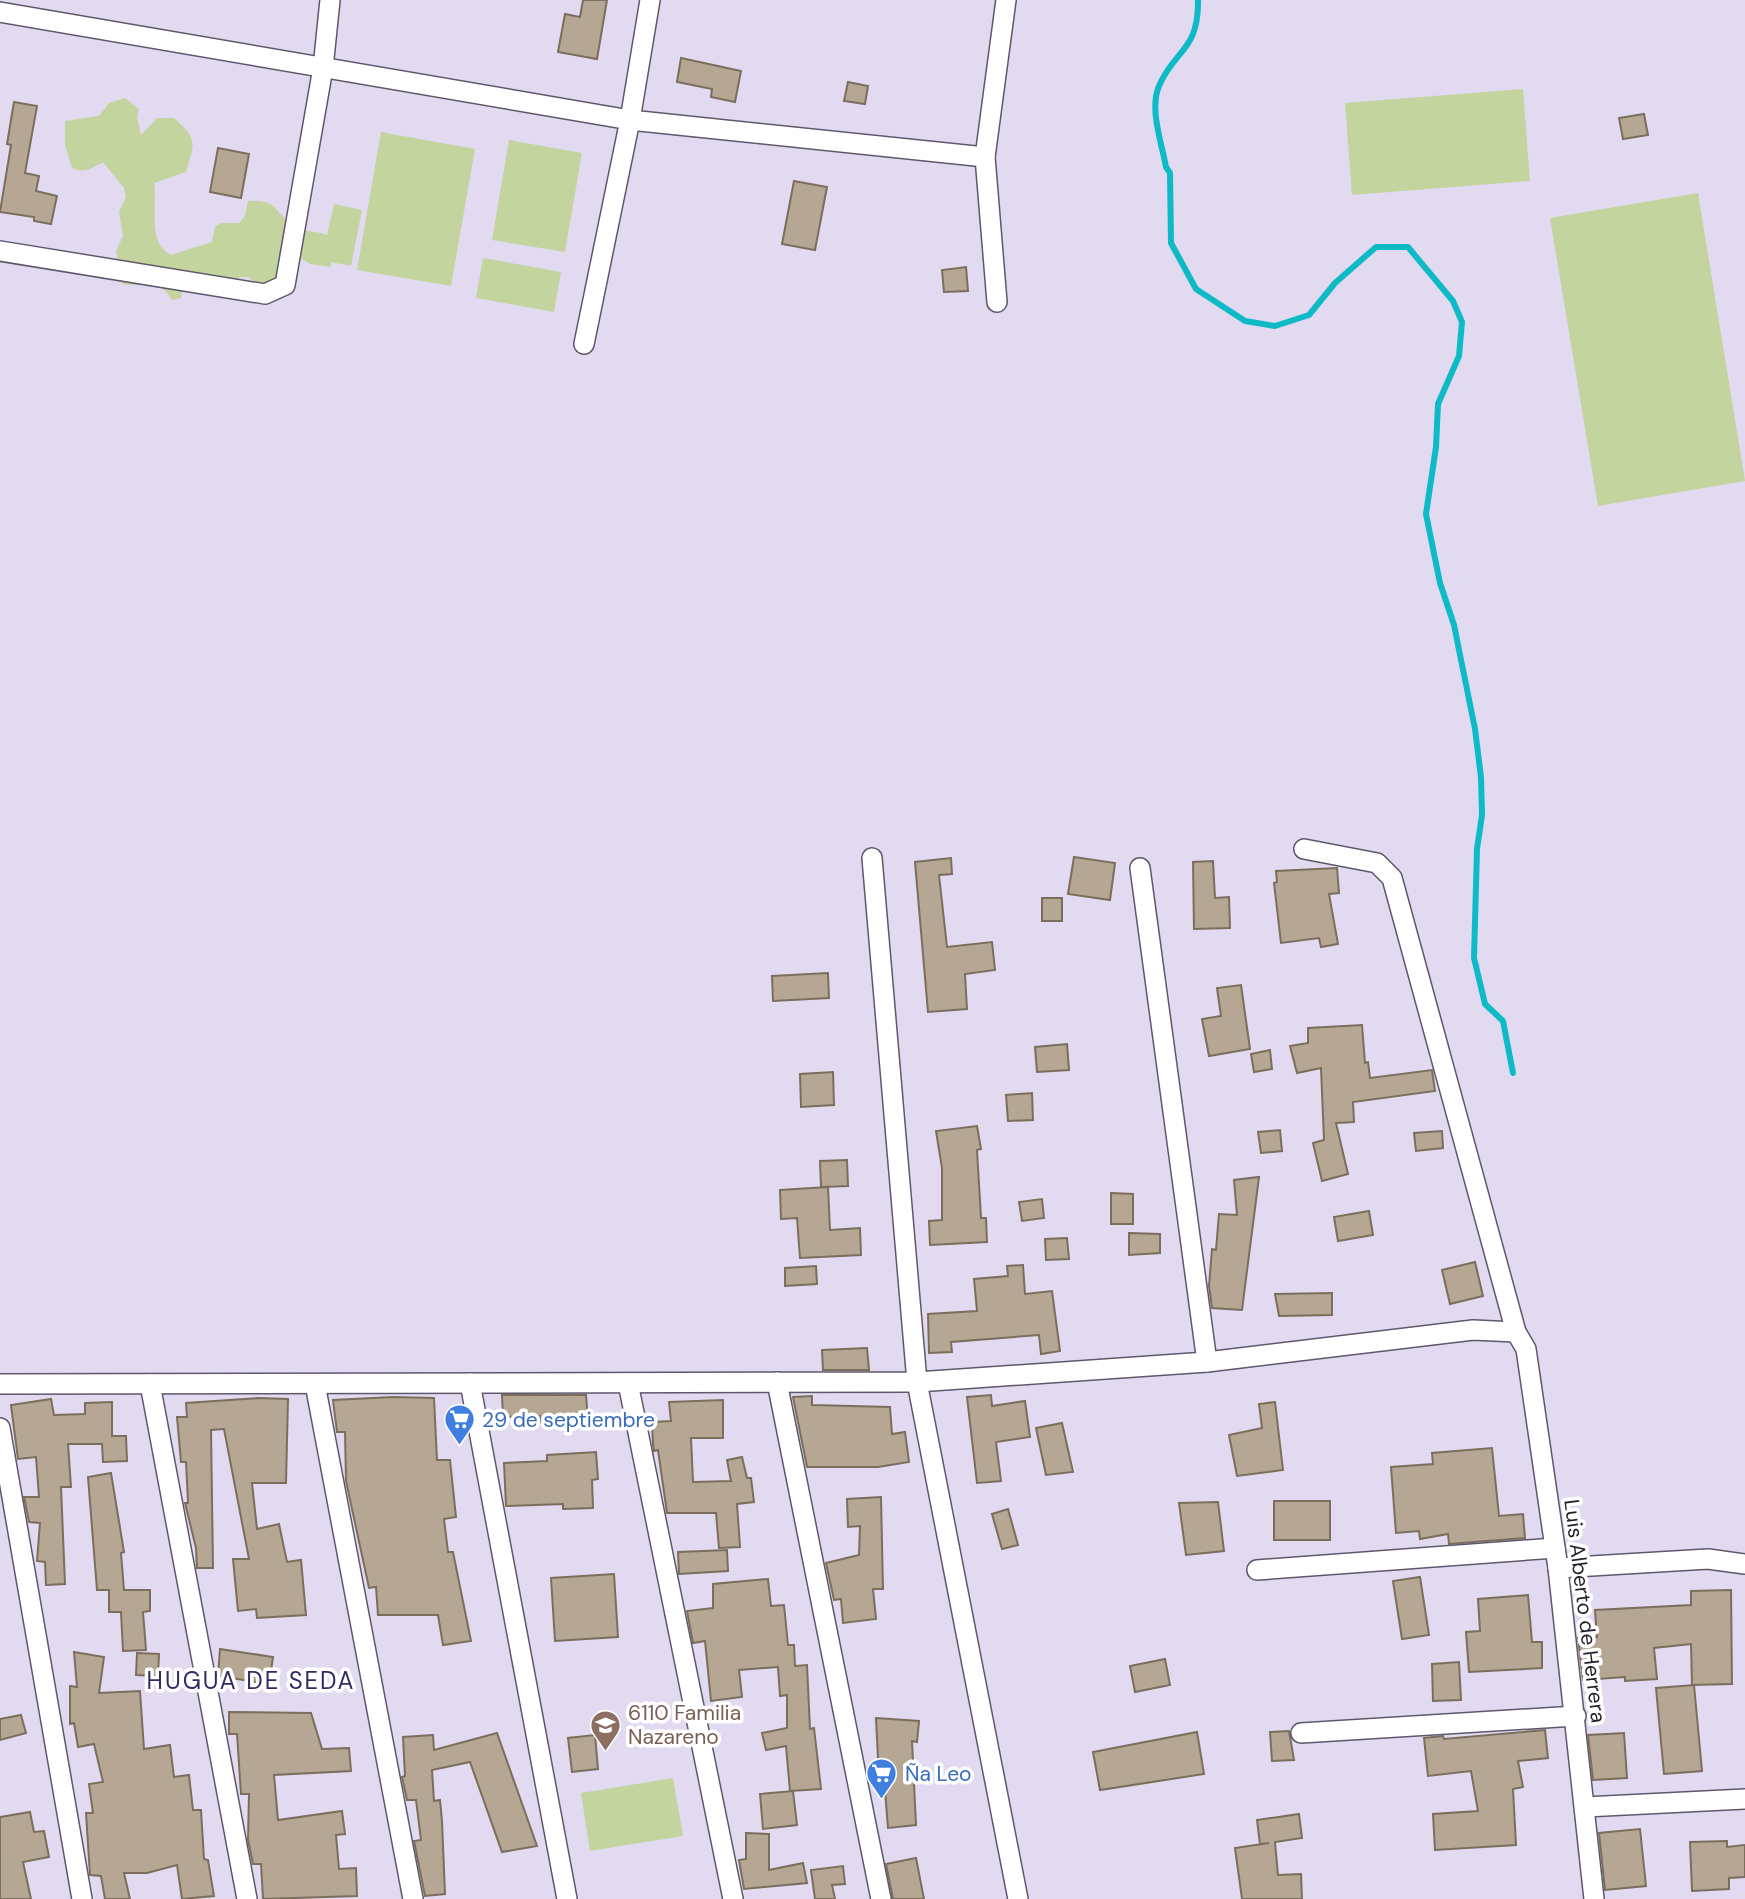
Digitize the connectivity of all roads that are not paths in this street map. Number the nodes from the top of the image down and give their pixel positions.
1 (330, 0) edge
2 (650, 0) edge
3 (1006, 0) edge
4 (0, 12) edge
5 (323, 68) junction
6 (630, 120) junction
7 (985, 157) junction
8 (0, 251) edge
9 (997, 302) dead end
10 (584, 344) dead end
11 (1304, 849) dead end
12 (872, 858) dead end
13 (1140, 868) dead end
14 (1516, 1332) junction
15 (1207, 1362) junction
16 (777, 1382) junction
17 (917, 1382) junction
18 (470, 1383) junction
19 (628, 1383) junction
20 (0, 1384) edge
21 (150, 1384) junction
22 (315, 1384) junction
23 (0, 1428) edge
24 (1555, 1548) junction
25 (1745, 1564) edge
26 (1558, 1568) junction
27 (1257, 1570) dead end
28 (1576, 1716) junction
29 (1301, 1733) dead end
30 (1745, 1799) edge
31 (1585, 1807) junction
32 (82, 1899) edge
33 (247, 1899) edge
34 (412, 1899) edge
35 (567, 1899) edge
36 (733, 1899) edge
37 (881, 1899) edge
38 (1018, 1899) edge
39 (1594, 1899) edge

1 - 5 street
2 - 6 street
3 - 7 street
4 - 5 street
5 - 6 street
5 - 8 street
6 - 7 street
6 - 10 street
7 - 9 street
11 - 14 street, Luis Alberto de Herrera
12 - 17 street
13 - 15 street
14 - 15 street
14 - 24 street, Luis Alberto de Herrera
15 - 17 street
16 - 17 street
16 - 19 street
16 - 37 street
17 - 38 street
18 - 19 street
18 - 22 street
18 - 35 street
19 - 36 street
20 - 21 street
21 - 22 street
21 - 33 street
22 - 34 street
23 - 32 street
24 - 26 street, Luis Alberto de Herrera
24 - 27 street
25 - 26 street
26 - 28 street, Luis Alberto de Herrera
28 - 29 street
28 - 31 street, Luis Alberto de Herrera
30 - 31 street
31 - 39 street, Luis Alberto de Herrera

